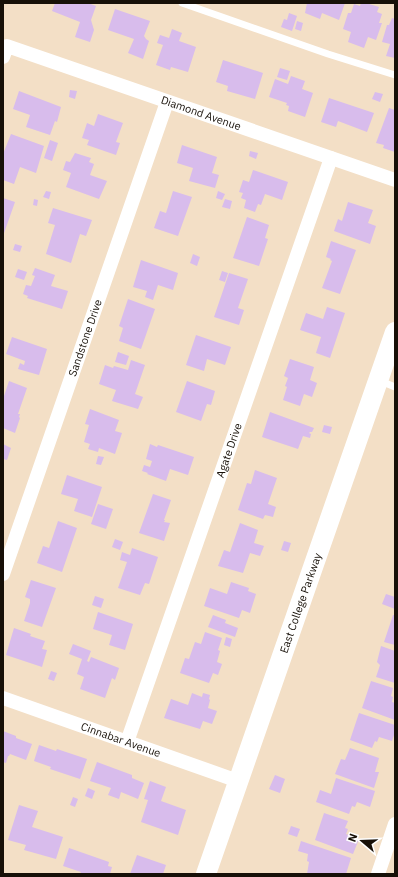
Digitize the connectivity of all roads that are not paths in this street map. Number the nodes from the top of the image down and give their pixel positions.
1 (182, 3) edge
2 (5, 52) edge
3 (395, 75) edge
4 (167, 102) junction
5 (331, 158) junction
6 (395, 180) edge
7 (395, 332) edge
8 (387, 383) edge
9 (3, 574) edge
10 (3, 698) edge
11 (127, 742) junction
12 (238, 781) junction
13 (395, 824) edge
14 (206, 874) edge
15 (378, 874) edge

1 - 3 lane
2 - 4 street, Diamond Avenue
4 - 5 street, Diamond Avenue
4 - 9 street, Sandstone Drive
5 - 6 street, Diamond Avenue
5 - 11 street, Agate Drive
7 - 8 main road, East College Parkway
8 - 12 main road, East College Parkway
10 - 11 street, Cinnabar Avenue
11 - 12 street, Cinnabar Avenue
12 - 14 main road, East College Parkway
13 - 15 street

